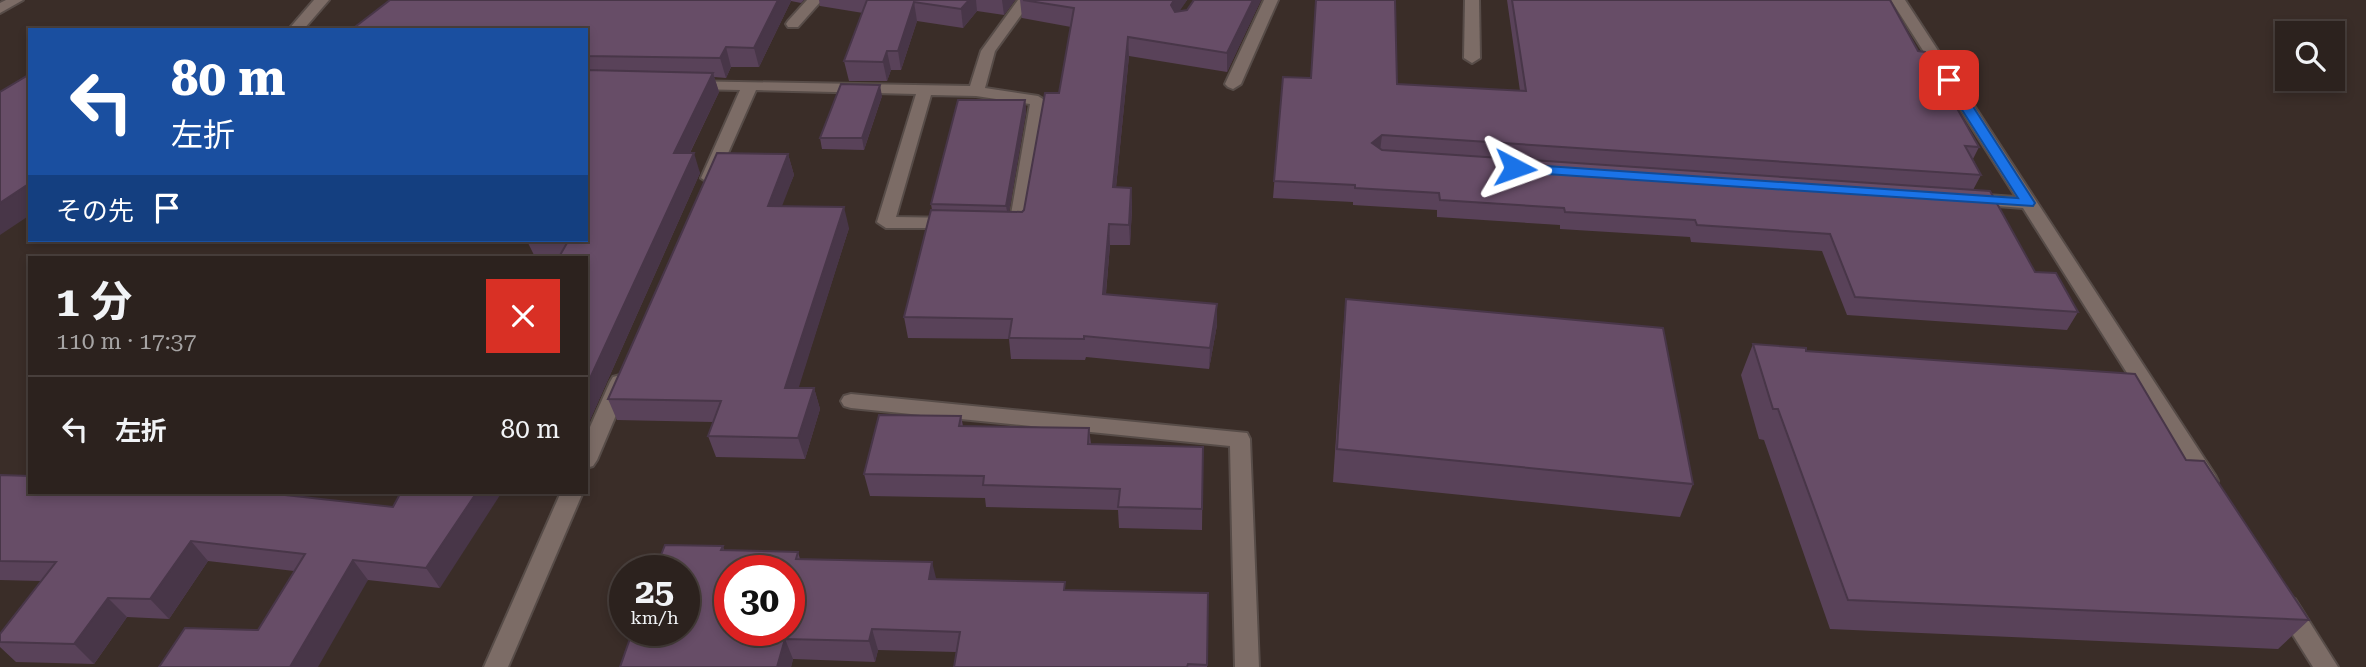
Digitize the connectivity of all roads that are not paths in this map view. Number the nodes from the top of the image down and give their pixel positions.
1 (16, 0) edge
2 (322, 0) edge
3 (815, 0) edge
4 (1025, 0) edge
5 (1271, 0) edge
6 (1472, 0) edge
7 (1898, 0) edge
8 (0, 9) edge
9 (793, 24) dead end
10 (297, 28) edge
11 (1472, 58) dead end
12 (668, 84) edge
13 (1233, 84) dead end
14 (750, 86) junction
15 (925, 90) junction
16 (976, 91) junction
17 (701, 198) edge
18 (1959, 198) edge
19 (2028, 203) junction
20 (965, 225) edge
21 (992, 225) edge
22 (630, 360) edge
23 (851, 401) dead end
24 (588, 455) edge
25 (571, 494) edge
26 (2220, 502) edge
27 (2279, 593) edge
28 (496, 667) edge
29 (1247, 667) edge
30 (2326, 667) edge

1 - 8 street
2 - 10 street
3 - 9 street
4 - 16 street
5 - 13 street
6 - 11 street
7 - 19 street
12 - 14 street
14 - 15 street
14 - 17 street
15 - 16 street
15 - 20 street
16 - 21 street
18 - 19 street
19 - 26 street
22 - 24 street
23 - 29 street
25 - 28 street
27 - 30 street

